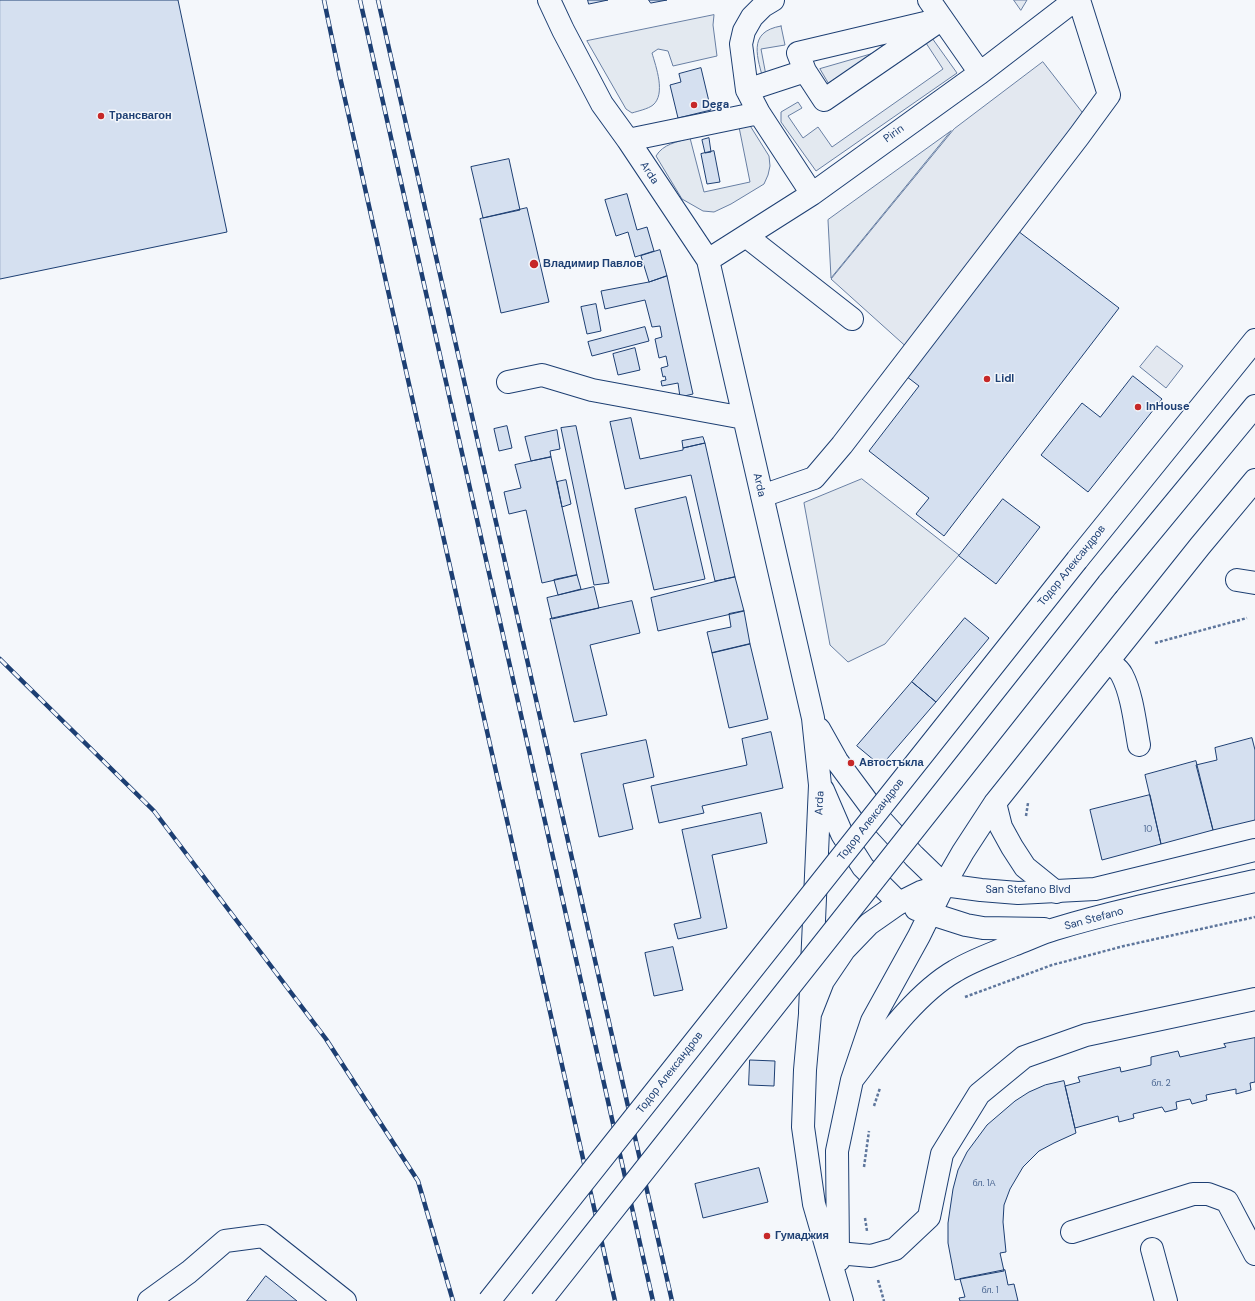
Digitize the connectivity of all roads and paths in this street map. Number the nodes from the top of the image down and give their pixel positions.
1 (549, 0) edge
2 (773, 0) edge
3 (929, 0) edge
4 (1075, 0) edge
5 (1079, 0) edge
6 (942, 19) junction
7 (805, 71) junction
8 (980, 73) junction
9 (748, 90) junction
10 (759, 113) junction
11 (628, 140) junction
12 (812, 194) junction
13 (746, 236) junction
14 (708, 260) junction
15 (852, 319) dead end
16 (1255, 340) edge
17 (508, 382) dead end
18 (1255, 406) edge
19 (744, 418) junction
20 (1255, 480) edge
21 (762, 496) junction
22 (1247, 618) dead end
23 (1154, 644) dead end
24 (1108, 661) junction
25 (813, 718) junction
26 (1139, 745) dead end
27 (820, 785) junction
28 (995, 804) junction
29 (1255, 850) edge
30 (1255, 881) edge
31 (944, 885) junction
32 (1056, 892) junction
33 (900, 903) junction
34 (929, 914) junction
35 (1255, 917) edge
36 (1054, 929) junction
37 (965, 997) dead end
38 (1255, 999) edge
39 (810, 1014) junction
40 (852, 1080) junction
41 (1072, 1232) dead end
42 (1152, 1249) dead end
43 (838, 1253) junction
44 (1255, 1254) edge
45 (149, 1301) edge
46 (345, 1301) edge
47 (489, 1301) edge
48 (541, 1301) edge
49 (843, 1301) edge
50 (1166, 1301) edge

1 - 11 main road, Arda
2 - 9 main road
3 - 6 main road
4 - 8 main road, Pirin
5 - 21 main road
6 - 7 main road
6 - 7 main road
6 - 8 main road
7 - 9 main road
8 - 12 main road, Pirin
9 - 10 main road
10 - 11 main road
10 - 12 main road
11 - 14 main road, Arda
12 - 13 main road, Pirin
13 - 14 main road, Pirin
13 - 15 main road
14 - 19 main road, Arda
16 - 47 main road, Тодор Александров, bridge
17 - 19 main road
18 - 48 main road, bridge
19 - 21 main road, Arda
20 - 24 main road
21 - 25 main road, Arda
22 - 23 path
24 - 26 main road
24 - 28 main road
25 - 27 main road, Arda
25 - 31 main road
27 - 33 main road
27 - 39 main road, Arda
28 - 31 main road
28 - 32 main road
29 - 32 main road, San Stefano Blvd
30 - 36 main road, San Stefano
31 - 32 main road, San Stefano Blvd
31 - 33 main road, San Stefano Blvd
31 - 34 main road
33 - 34 main road
33 - 39 main road, San Stefano Blvd
34 - 36 main road
34 - 40 main road
35 - 37 path
36 - 40 main road
38 - 43 main road
39 - 49 main road, Arda
40 - 43 main road
41 - 44 main road
42 - 50 main road
43 - 49 main road
45 - 46 main road

